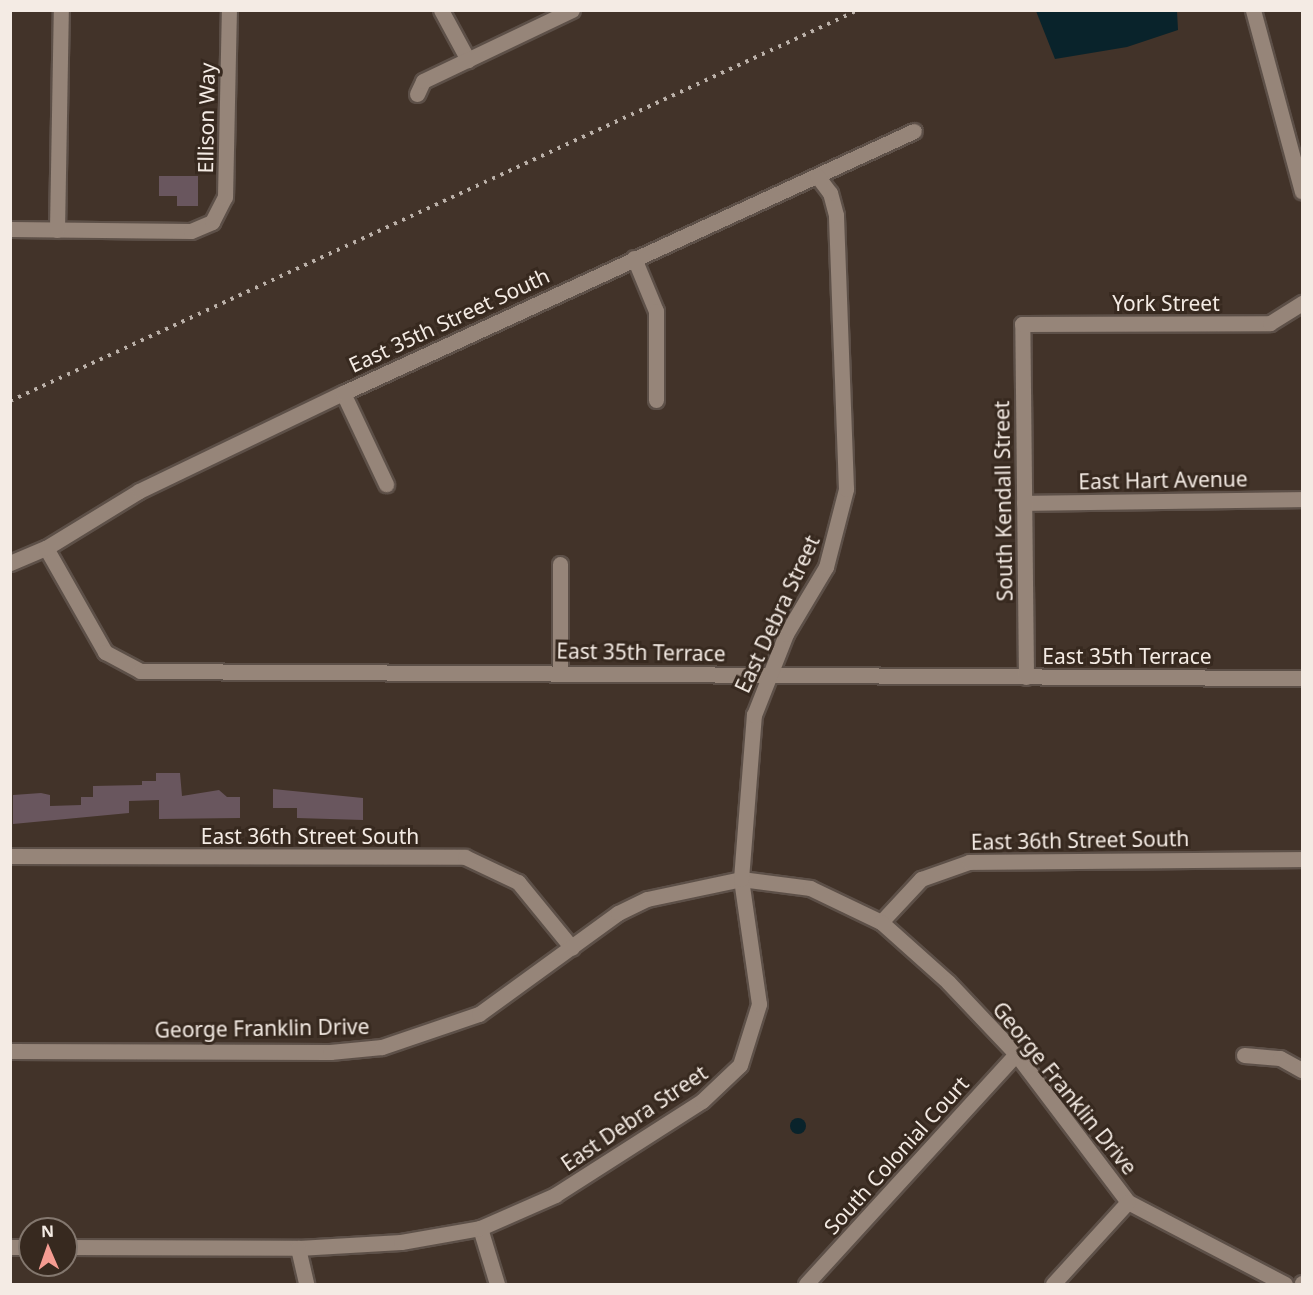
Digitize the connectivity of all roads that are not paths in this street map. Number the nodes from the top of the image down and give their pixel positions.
1 (61, 10) edge
2 (229, 10) edge
3 (441, 10) edge
4 (572, 10) edge
5 (1253, 10) edge
6 (468, 60) junction
7 (417, 94) dead end
8 (914, 131) dead end
9 (818, 176) junction
10 (1302, 191) edge
11 (10, 229) edge
12 (57, 230) junction
13 (634, 258) junction
14 (1302, 303) edge
15 (1022, 324) joint
16 (343, 393) junction
17 (656, 400) dead end
18 (386, 484) dead end
19 (1302, 500) edge
20 (1024, 503) junction
21 (46, 548) junction
22 (10, 563) edge
23 (560, 564) dead end
24 (560, 672) junction
25 (769, 674) junction
26 (1026, 677) junction
27 (1302, 678) edge
28 (10, 856) edge
29 (1302, 859) edge
30 (741, 879) junction
31 (881, 922) junction
32 (572, 948) junction
33 (10, 1051) edge
34 (1016, 1054) junction
35 (1244, 1055) dead end
36 (1302, 1070) edge
37 (1128, 1202) junction
38 (480, 1228) junction
39 (78, 1247) edge
40 (298, 1248) junction
41 (306, 1284) edge
42 (497, 1284) edge
43 (806, 1284) edge
44 (1053, 1284) edge
45 (1285, 1284) edge

1 - 12 street
2 - 12 street, Ellison Way
3 - 6 street
4 - 6 street
5 - 10 street
6 - 7 street
8 - 9 street, East 35th Street South
9 - 13 street, East 35th Street South
9 - 25 street, East Debra Street
11 - 12 street
13 - 16 street, East 35th Street South
13 - 17 street
14 - 15 street, York Street
15 - 20 street, South Kendall Street
16 - 18 street
16 - 21 street, East 35th Street South
19 - 20 street, East Hart Avenue
20 - 26 street, South Kendall Street
21 - 22 street, East 35th Street South
21 - 24 street, East 35th Terrace
23 - 24 street
24 - 25 street, East 35th Terrace
25 - 26 street, East 35th Terrace
25 - 30 street, East Debra Street
26 - 27 street, East 35th Terrace
28 - 32 street, East 36th Street South
29 - 31 street, East 36th Street South
30 - 31 street, George Franklin Drive
30 - 32 street, George Franklin Drive
30 - 38 street, East Debra Street
31 - 34 street, George Franklin Drive
32 - 33 street, George Franklin Drive
34 - 37 street, George Franklin Drive
34 - 43 street, South Colonial Court
35 - 36 street
37 - 44 street
37 - 45 street, George Franklin Drive
38 - 40 street, East Debra Street
38 - 42 street
39 - 40 street, East Debra Street
40 - 41 street

